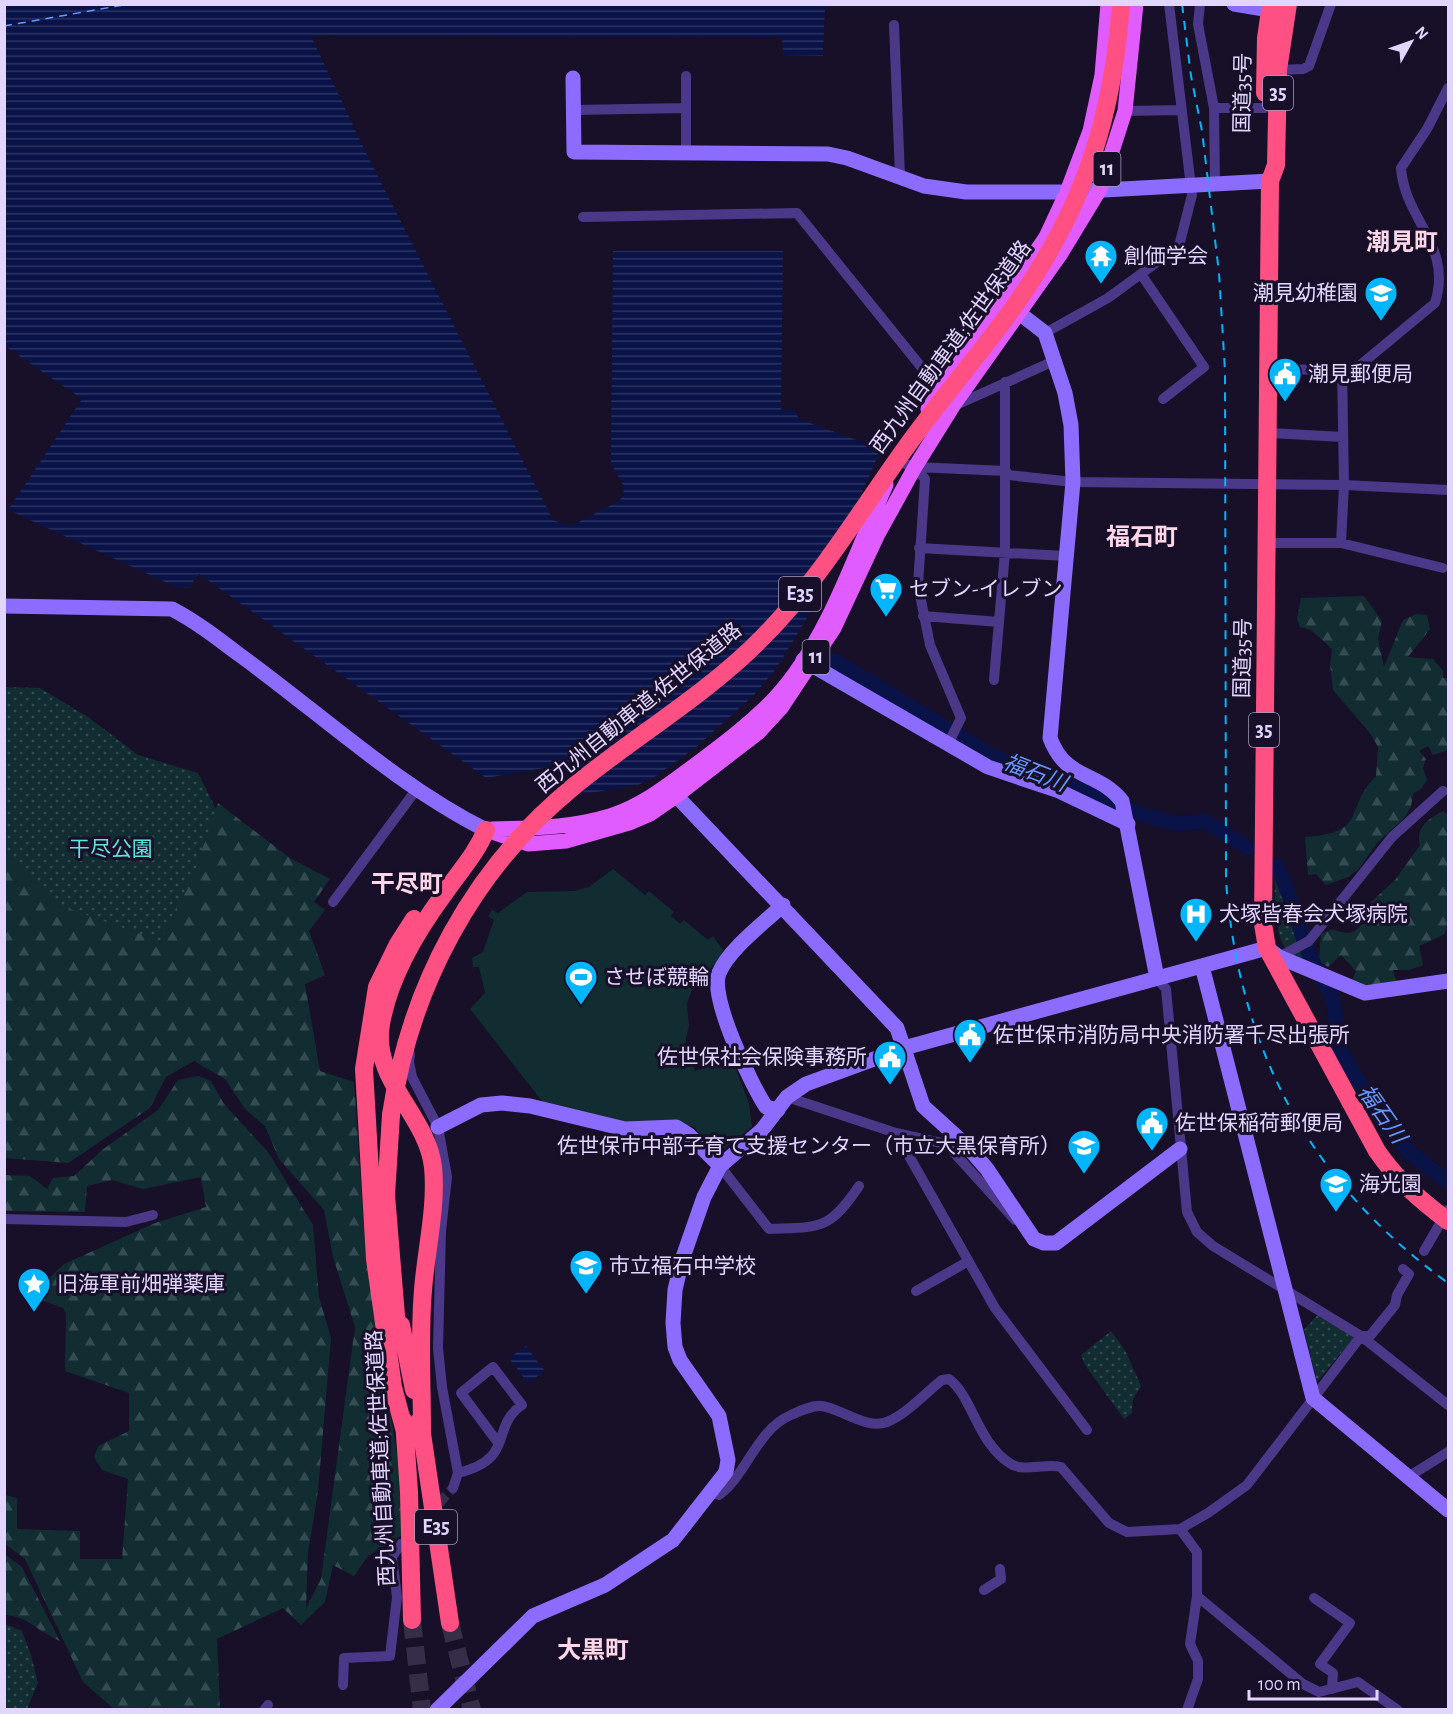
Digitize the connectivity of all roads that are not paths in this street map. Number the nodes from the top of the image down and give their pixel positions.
1 (1108, 4) edge
2 (1121, 4) edge
3 (1136, 4) edge
4 (1169, 4) edge
5 (1200, 4) edge
6 (1234, 4) edge
7 (1288, 4) edge
8 (1331, 4) edge
9 (1270, 7) edge
10 (894, 25) dead end
11 (1278, 70) junction
12 (687, 76) dead end
13 (573, 78) dead end
14 (1449, 88) edge
15 (686, 108) junction
16 (1214, 108) junction
17 (1265, 108) junction
18 (573, 110) junction
19 (1181, 110) junction
20 (1125, 111) junction
21 (686, 153) junction
22 (900, 177) junction
23 (1270, 181) junction
24 (1191, 185) junction
25 (1215, 185) junction
26 (1100, 189) junction
27 (1067, 192) junction
28 (583, 218) dead end
29 (1141, 274) junction
30 (1003, 301) junction
31 (1020, 313) junction
32 (1045, 333) junction
33 (1054, 361) junction
34 (1342, 369) junction
35 (1269, 370) junction
36 (1005, 382) junction
37 (939, 389) junction
38 (1163, 399) dead end
39 (953, 406) junction
40 (1269, 433) junction
41 (1343, 437) junction
42 (897, 461) junction
43 (915, 467) junction
44 (1006, 471) junction
45 (1073, 482) junction
46 (1344, 484) junction
47 (1267, 486) junction
48 (1449, 490) edge
49 (1267, 543) junction
50 (1341, 543) junction
51 (919, 548) junction
52 (1005, 552) junction
53 (1066, 556) junction
54 (1443, 568) dead end
55 (4, 606) edge
56 (923, 616) junction
57 (999, 622) junction
58 (808, 662) junction
59 (994, 680) dead end
60 (949, 742) junction
61 (416, 790) junction
62 (672, 791) junction
63 (1443, 791) dead end
64 (1128, 824) junction
65 (486, 830) junction
66 (528, 844) junction
67 (333, 902) dead end
68 (783, 905) junction
69 (1273, 952) junction
70 (1202, 966) junction
71 (1158, 978) junction
72 (1449, 981) edge
73 (904, 1048) junction
74 (787, 1097) junction
75 (778, 1110) junction
76 (438, 1127) junction
77 (896, 1133) junction
78 (1180, 1149) junction
79 (720, 1166) junction
80 (859, 1186) dead end
81 (153, 1215) dead end
82 (1447, 1216) edge
83 (4, 1219) edge
84 (1026, 1230) junction
85 (1425, 1251) dead end
86 (967, 1262) junction
87 (1403, 1269) dead end
88 (1283, 1287) junction
89 (916, 1292) dead end
90 (1361, 1336) junction
91 (1313, 1398) junction
92 (1449, 1405) edge
93 (1087, 1430) dead end
94 (414, 1432) junction
95 (499, 1444) junction
96 (1449, 1452) edge
97 (458, 1473) junction
98 (1408, 1477) junction
99 (453, 1488) tunnel mouth
100 (712, 1493) junction
101 (1449, 1510) edge
102 (1180, 1529) junction
103 (401, 1544) tunnel mouth
104 (1000, 1569) dead end
105 (984, 1590) dead end
106 (1197, 1596) junction
107 (1314, 1598) dead end
108 (412, 1620) tunnel mouth
109 (450, 1623) tunnel mouth
110 (343, 1685) dead end
111 (1332, 1689) junction
112 (437, 1710) edge
113 (1186, 1710) edge
114 (1398, 1710) edge

1 - 27 main road, 11
2 - 94 highway, 西九州自動車道;佐世保道路 / E35, bridge
3 - 20 main road, 11
4 - 19 street
5 - 16 street
6 - 9 street
7 - 11 highway, 国道35号 / 35
8 - 11 street
9 - 17 highway, 国道35号 / 35
10 - 22 street
11 - 23 highway, 国道35号 / 35
12 - 15 street
13 - 18 street
14 - 34 street
15 - 18 street
15 - 21 street
16 - 17 street
16 - 25 street
17 - 23 highway, 国道35号 / 35
18 - 21 street
19 - 20 street
19 - 24 street
20 - 26 main road, 11
21 - 22 street
22 - 27 street
23 - 25 street
23 - 35 highway, 国道35号 / 35
24 - 25 street
24 - 26 street
24 - 29 street
26 - 27 street
26 - 31 main road, 11
27 - 30 main road, 11
28 - 37 street
29 - 32 street
29 - 38 street
30 - 31 street
30 - 37 main road, 11
31 - 32 street
31 - 39 main road, 11
32 - 33 street
33 - 36 street
33 - 45 street
34 - 35 street
34 - 41 street
35 - 40 highway, 国道35号 / 35
36 - 39 street
36 - 44 street
37 - 42 main road, 11
39 - 43 main road, 11
40 - 41 street
40 - 47 highway, 国道35号 / 35
41 - 46 street
42 - 43 street
42 - 58 main road, 11
43 - 44 street
43 - 51 street
43 - 58 main road, 11
44 - 45 street
44 - 52 street
45 - 47 street
45 - 53 street
46 - 47 street
46 - 48 street
46 - 50 street
47 - 49 highway, 国道35号 / 35
49 - 50 street
49 - 69 highway, 国道35号 / 35
50 - 54 street
51 - 52 street
51 - 56 street
52 - 53 street
52 - 57 street
53 - 64 street
55 - 61 street
56 - 57 street
56 - 60 street
57 - 59 street
58 - 60 street
58 - 62 main road, 11
60 - 64 street
61 - 65 street
61 - 67 street
62 - 65 main road, 11
62 - 66 main road, 11
62 - 68 street
63 - 69 street
64 - 71 street
65 - 66 main road, 11
65 - 94 highway
65 - 94 highway
66 - 76 street
68 - 73 street
68 - 75 street
69 - 70 street
69 - 72 street
69 - 82 highway, 国道35号 / 35
70 - 71 street
70 - 88 street
71 - 73 street
71 - 78 street
73 - 74 street
73 - 84 street
74 - 75 street
74 - 77 street
75 - 79 street
76 - 79 street
76 - 97 street
77 - 84 street
77 - 86 street
78 - 84 street
78 - 88 street
79 - 80 street
79 - 100 street
81 - 83 street
82 - 85 street
86 - 89 street
86 - 93 street
87 - 90 street
88 - 90 street
88 - 91 street
90 - 91 street
90 - 92 street
91 - 98 street
91 - 102 street
94 - 108 highway, 西九州自動車道;佐世保道路 / E35
94 - 109 highway, 西九州自動車道;佐世保道路 / E35
95 - 95 street
95 - 97 street
96 - 98 street
97 - 99 street
98 - 101 street
100 - 102 street
100 - 112 street
102 - 106 street
103 - 110 street
104 - 105 street
106 - 111 street
106 - 113 street
107 - 111 street
111 - 114 street

